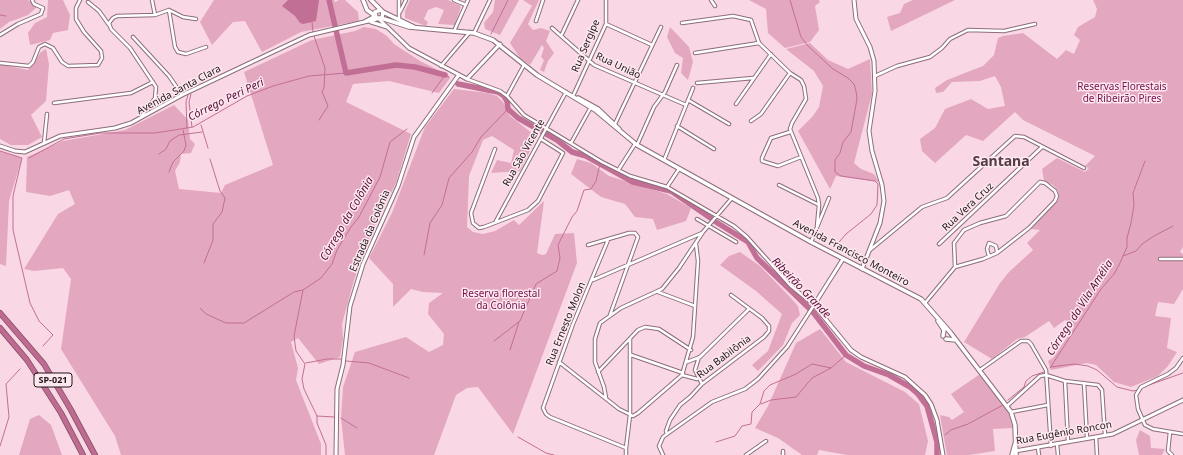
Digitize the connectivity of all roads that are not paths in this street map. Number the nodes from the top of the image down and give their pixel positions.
1 (32, 0) edge
2 (80, 0) edge
3 (152, 0) edge
4 (363, 0) edge
5 (371, 0) edge
6 (399, 0) edge
7 (406, 0) edge
8 (454, 0) edge
9 (468, 0) edge
10 (490, 0) edge
11 (543, 0) edge
12 (578, 0) edge
13 (606, 0) edge
14 (711, 0) edge
15 (854, 0) edge
16 (88, 2) dead end
17 (466, 5) junction
18 (715, 6) dead end
19 (169, 10) junction
20 (382, 11) junction
21 (399, 13) junction
22 (155, 15) junction
23 (377, 17) junction
24 (196, 19) dead end
25 (399, 20) junction
26 (370, 21) junction
27 (536, 21) dead end
28 (362, 23) junction
29 (682, 23) dead end
30 (606, 24) junction
31 (1035, 24) dead end
32 (399, 25) junction
33 (109, 26) junction
34 (662, 27) dead end
35 (388, 28) junction
36 (417, 28) junction
37 (552, 28) dead end
38 (454, 32) junction
39 (472, 32) junction
40 (562, 34) junction
41 (0, 35) edge
42 (133, 37) dead end
43 (759, 43) junction
44 (500, 44) junction
45 (652, 45) junction
46 (206, 48) dead end
47 (695, 53) dead end
48 (770, 54) junction
49 (589, 62) junction
50 (0, 64) edge
51 (524, 65) junction
52 (677, 65) dead end
53 (441, 66) junction
54 (790, 73) junction
55 (458, 76) junction
56 (875, 76) junction
57 (754, 78) junction
58 (467, 79) junction
59 (154, 82) junction
60 (634, 83) junction
61 (697, 83) dead end
62 (693, 88) dead end
63 (566, 92) junction
64 (182, 95) junction
65 (663, 95) junction
66 (507, 96) junction
67 (573, 96) junction
68 (688, 100) junction
69 (54, 103) dead end
70 (736, 104) dead end
71 (686, 105) junction
72 (591, 106) junction
73 (47, 114) dead end
74 (138, 121) junction
75 (751, 121) dead end
76 (729, 124) dead end
77 (614, 126) junction
78 (677, 126) junction
79 (545, 131) junction
80 (790, 132) junction
81 (541, 139) junction
82 (44, 143) junction
83 (570, 143) junction
84 (636, 144) junction
85 (0, 146) edge
86 (1042, 147) junction
87 (495, 149) dead end
88 (714, 149) dead end
89 (801, 157) junction
90 (664, 160) junction
91 (1084, 168) dead end
92 (619, 169) junction
93 (679, 169) junction
94 (779, 185) dead end
95 (668, 187) junction
96 (732, 198) junction
97 (829, 198) dead end
98 (819, 205) junction
99 (717, 216) junction
100 (697, 219) dead end
101 (496, 222) junction
102 (960, 225) junction
103 (709, 226) junction
104 (817, 227) junction
105 (964, 230) junction
106 (703, 232) junction
107 (608, 240) junction
108 (736, 242) dead end
109 (811, 242) junction
110 (696, 244) junction
111 (939, 244) dead end
112 (588, 246) dead end
113 (869, 250) junction
114 (997, 253) junction
115 (989, 256) junction
116 (843, 259) junction
117 (1160, 259) dead end
118 (1183, 259) edge
119 (629, 266) junction
120 (955, 267) junction
121 (862, 269) junction
122 (592, 280) junction
123 (657, 292) junction
124 (731, 295) dead end
125 (925, 303) junction
126 (695, 306) junction
127 (813, 306) junction
128 (750, 309) junction
129 (0, 313) edge
130 (610, 315) junction
131 (936, 315) junction
132 (0, 328) edge
133 (630, 339) junction
134 (957, 340) junction
135 (691, 350) junction
136 (631, 355) junction
137 (700, 357) junction
138 (1183, 358) edge
139 (559, 362) junction
140 (687, 362) junction
141 (980, 370) junction
142 (598, 372) junction
143 (682, 374) junction
144 (1046, 375) junction
145 (698, 379) junction
146 (1065, 381) junction
147 (1084, 383) junction
148 (702, 384) junction
149 (606, 399) junction
150 (1183, 400) edge
151 (1048, 405) junction
152 (1007, 406) junction
153 (1011, 412) junction
154 (630, 415) junction
155 (1142, 420) junction
156 (1170, 432) junction
157 (667, 434) junction
158 (1183, 434) edge
159 (1105, 435) junction
160 (1096, 437) junction
161 (1087, 438) junction
162 (766, 440) dead end
163 (1068, 442) junction
164 (1057, 444) junction
165 (1051, 446) junction
166 (626, 448) junction
167 (1038, 448) junction
168 (783, 451) dead end
169 (1014, 453) edge
170 (83, 455) edge
171 (95, 455) edge
172 (336, 455) edge
173 (626, 455) edge
174 (662, 455) edge
175 (746, 455) edge
176 (783, 455) edge
177 (944, 455) edge
178 (1039, 455) edge
179 (1058, 455) edge
180 (1097, 455) edge
181 (1172, 455) edge

1 - 41 street
2 - 50 street
3 - 22 street
4 - 23 main road
5 - 20 main road
6 - 21 street
7 - 21 street
8 - 17 street
9 - 17 street
10 - 39 street
11 - 27 street
12 - 40 street
13 - 30 street, Rua Sergipe
14 - 18 street
15 - 56 street
16 - 33 street
17 - 38 street
19 - 22 street
19 - 24 street
19 - 46 street
20 - 23 main road
20 - 23 main road
20 - 25 main road
21 - 25 street
22 - 33 street
23 - 26 street, Avenida Santa Clara
23 - 28 street, Avenida Santa Clara
23 - 32 main road, Avenida Francisco Monteiro
23 - 35 street
25 - 32 street
25 - 36 main road
26 - 28 street, Avenida Santa Clara
26 - 35 street
28 - 64 street, Avenida Santa Clara
29 - 43 street
30 - 45 street
30 - 49 street, Rua Sergipe
31 - 56 street
32 - 36 main road, Avenida Francisco Monteiro
33 - 59 street
34 - 45 street
35 - 53 street
36 - 38 main road, Avenida Francisco Monteiro
37 - 40 street, Rua União
38 - 39 main road, Avenida Francisco Monteiro
39 - 44 main road, Avenida Francisco Monteiro
39 - 53 street
40 - 49 street, Rua União
42 - 64 street
43 - 47 street
43 - 48 street
44 - 51 main road, Avenida Francisco Monteiro
44 - 58 street
45 - 60 street
48 - 54 street
48 - 57 street
49 - 60 street, Rua União
49 - 67 street, Rua Sergipe
51 - 63 main road, Avenida Francisco Monteiro
51 - 66 street
52 - 65 street
53 - 55 street
54 - 75 street
54 - 80 street
55 - 58 street
55 - 172 street, Estrada da Colônia
56 - 113 street
57 - 61 street
57 - 70 street
58 - 66 street
59 - 69 street
59 - 74 street
60 - 65 street, Rua União
60 - 77 street
62 - 68 street
63 - 67 main road, Avenida Francisco Monteiro
63 - 79 street, Rua São Vicente
64 - 74 street, Avenida Santa Clara
65 - 71 street, Rua União
65 - 84 street
66 - 79 street
67 - 72 main road, Avenida Francisco Monteiro
68 - 71 street
68 - 76 street
71 - 78 street
72 - 77 main road, Avenida Francisco Monteiro
72 - 83 street
73 - 82 street
74 - 82 street, Avenida Santa Clara
77 - 84 main road, Avenida Francisco Monteiro
78 - 88 street
78 - 90 street
79 - 81 street, Rua São Vicente
79 - 83 street
80 - 89 street
80 - 89 street
81 - 101 street, Rua São Vicente
81 - 101 street
82 - 85 street, Avenida Santa Clara
83 - 92 street
84 - 90 main road, Avenida Francisco Monteiro
84 - 92 street
86 - 91 street
86 - 102 street, Rua Vera Cruz
86 - 113 street
87 - 101 street
89 - 98 street
90 - 93 main road, Avenida Francisco Monteiro
92 - 95 street
93 - 95 street
93 - 96 main road, Avenida Francisco Monteiro
94 - 98 street
95 - 99 street
96 - 99 street
96 - 109 main road, Avenida Francisco Monteiro
97 - 104 street
98 - 104 street
99 - 103 street
99 - 127 street
100 - 103 street
102 - 105 street
102 - 111 street, Rua Vera Cruz
103 - 106 street
103 - 108 street
104 - 109 street
105 - 114 street
105 - 120 street
106 - 110 street
106 - 119 street
107 - 112 street
107 - 119 street
107 - 122 street, Rua Ernesto Molon
109 - 116 main road, Avenida Francisco Monteiro
110 - 123 street
110 - 126 street
113 - 121 street
114 - 115 street
114 - 115 street
115 - 120 street
116 - 121 main road, Avenida Francisco Monteiro
116 - 127 street
117 - 118 street
119 - 122 street
119 - 130 street
120 - 125 street
121 - 125 main road, Avenida Francisco Monteiro
122 - 139 street, Rua Ernesto Molon
123 - 126 street
123 - 130 street
124 - 128 street
125 - 131 main road, Avenida Francisco Monteiro
126 - 135 street
127 - 157 street
127 - 177 street
128 - 137 street
128 - 148 street, Rua Babilônia
129 - 171 highway, SP-021
130 - 142 street
131 - 134 main road, Avenida Francisco Monteiro
131 - 134 main road
132 - 170 highway, SP-021
133 - 135 street
133 - 136 street
133 - 142 street
134 - 141 main road, Avenida Francisco Monteiro
135 - 140 street
136 - 143 street
136 - 154 street
137 - 140 street
137 - 145 street
138 - 155 street
139 - 149 street
139 - 166 street, Rua Ernesto Molon
140 - 143 street
141 - 144 street
141 - 152 main road, Avenida Francisco Monteiro
142 - 149 street
143 - 145 street
143 - 154 street
144 - 146 street
144 - 151 street
144 - 152 street
145 - 148 street
146 - 147 street
146 - 163 street
147 - 159 street
147 - 161 street
148 - 157 street, Rua Babilônia
149 - 154 street
150 - 155 street, Rua Eugênio Roncon
151 - 153 street
151 - 165 street
152 - 153 main road, Avenida Francisco Monteiro
153 - 169 main road, Avenida Francisco Monteiro
154 - 166 street
155 - 156 street
155 - 159 street, Rua Eugênio Roncon
156 - 158 street
156 - 181 street
157 - 174 street, Rua Babilônia
159 - 160 street, Rua Eugênio Roncon
160 - 161 street, Rua Eugênio Roncon
160 - 180 street
161 - 163 street, Rua Eugênio Roncon
162 - 175 street
163 - 164 street, Rua Eugênio Roncon
164 - 165 street, Rua Eugênio Roncon
164 - 179 street
165 - 167 street, Rua Eugênio Roncon
166 - 173 street
167 - 169 street, Rua Eugênio Roncon
167 - 178 street
168 - 176 street

